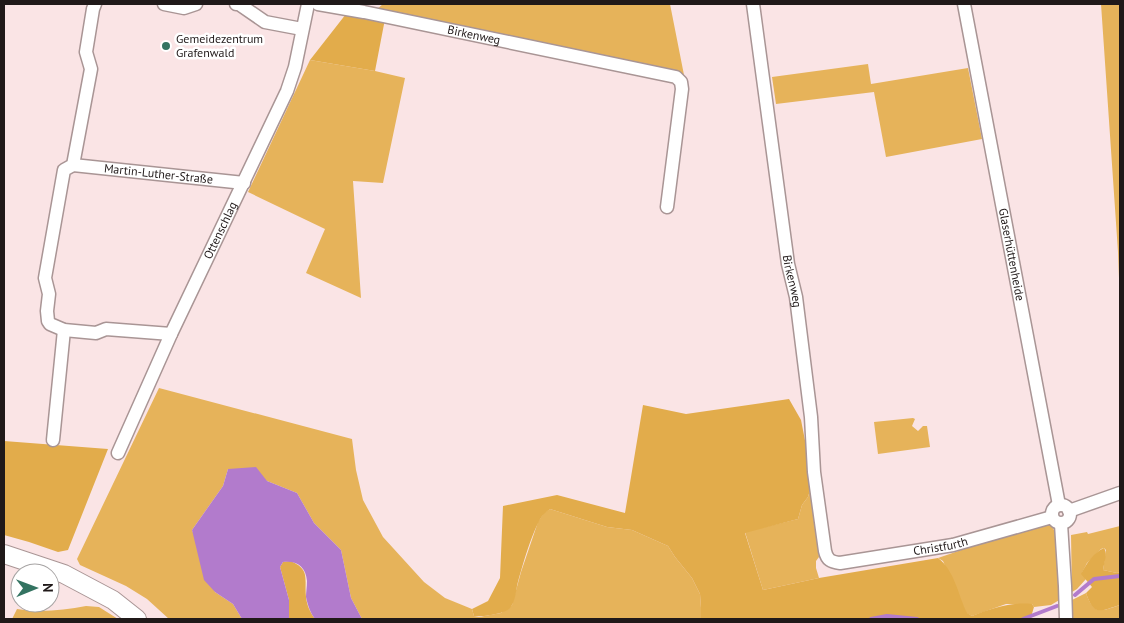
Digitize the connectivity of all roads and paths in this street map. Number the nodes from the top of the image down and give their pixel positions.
1 (95, 4) edge
2 (164, 4) edge
3 (196, 4) edge
4 (236, 4) edge
5 (308, 4) edge
6 (318, 4) edge
7 (754, 4) edge
8 (964, 4) edge
9 (368, 8) edge
10 (302, 29) junction
11 (73, 165) junction
12 (244, 183) junction
13 (667, 207) dead end
14 (64, 330) junction
15 (171, 334) junction
16 (53, 440) dead end
17 (118, 453) dead end
18 (1120, 493) edge
19 (1064, 508) junction
20 (1056, 520) junction
21 (4, 554) edge
22 (827, 558) joint
23 (137, 619) edge
24 (1066, 619) edge

1 - 11 street
2 - 3 street
4 - 10 street
5 - 10 street, Ottenschlag
6 - 9 street, Birkenweg
7 - 22 street, Birkenweg
8 - 19 street, Glaserhüttenheide
9 - 13 street, Birkenweg
10 - 12 street, Ottenschlag
11 - 12 street, Martin-Luther-Straße
11 - 14 street
12 - 15 street, Ottenschlag
14 - 15 street
14 - 16 street
15 - 17 street, Ottenschlag
18 - 19 street
19 - 20 street
20 - 22 street, Christfurth
20 - 24 street
21 - 23 main road

